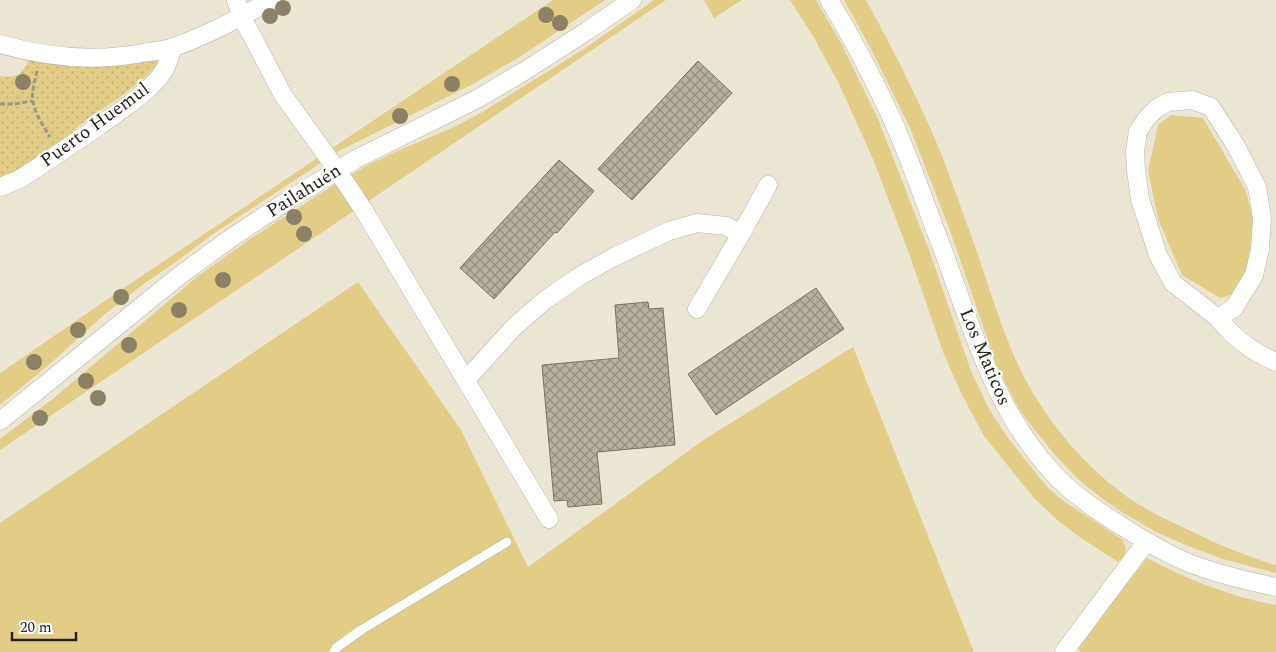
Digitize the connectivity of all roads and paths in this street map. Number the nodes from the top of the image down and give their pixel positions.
1 (236, 0) edge
2 (271, 0) edge
3 (632, 0) edge
4 (829, 0) edge
5 (242, 17) junction
6 (0, 44) edge
7 (173, 47) junction
8 (40, 54) junction
9 (32, 101) junction
10 (0, 104) edge
11 (60, 153) junction
12 (337, 170) junction
13 (768, 185) dead end
14 (0, 187) edge
15 (741, 234) junction
16 (697, 309) dead end
17 (1218, 318) junction
18 (1276, 362) edge
19 (466, 380) junction
20 (0, 421) edge
21 (549, 519) dead end
22 (507, 542) dead end
23 (1146, 542) junction
24 (1276, 587) edge
25 (334, 652) edge
26 (1064, 652) edge

1 - 5 street
2 - 5 street
3 - 12 street, Pailahuén
4 - 23 street, Los Maticos
5 - 7 street
5 - 12 street
6 - 8 street
7 - 8 street
7 - 11 street, Puerto Huemul
8 - 9 path
9 - 10 path
9 - 11 path
11 - 14 street, Puerto Huemul
12 - 19 street
12 - 20 street, Pailahuén
13 - 15 street
15 - 16 street
15 - 19 street
17 - 17 street
17 - 18 street
19 - 21 street
22 - 25 lane
23 - 24 street, Los Maticos
23 - 26 street

